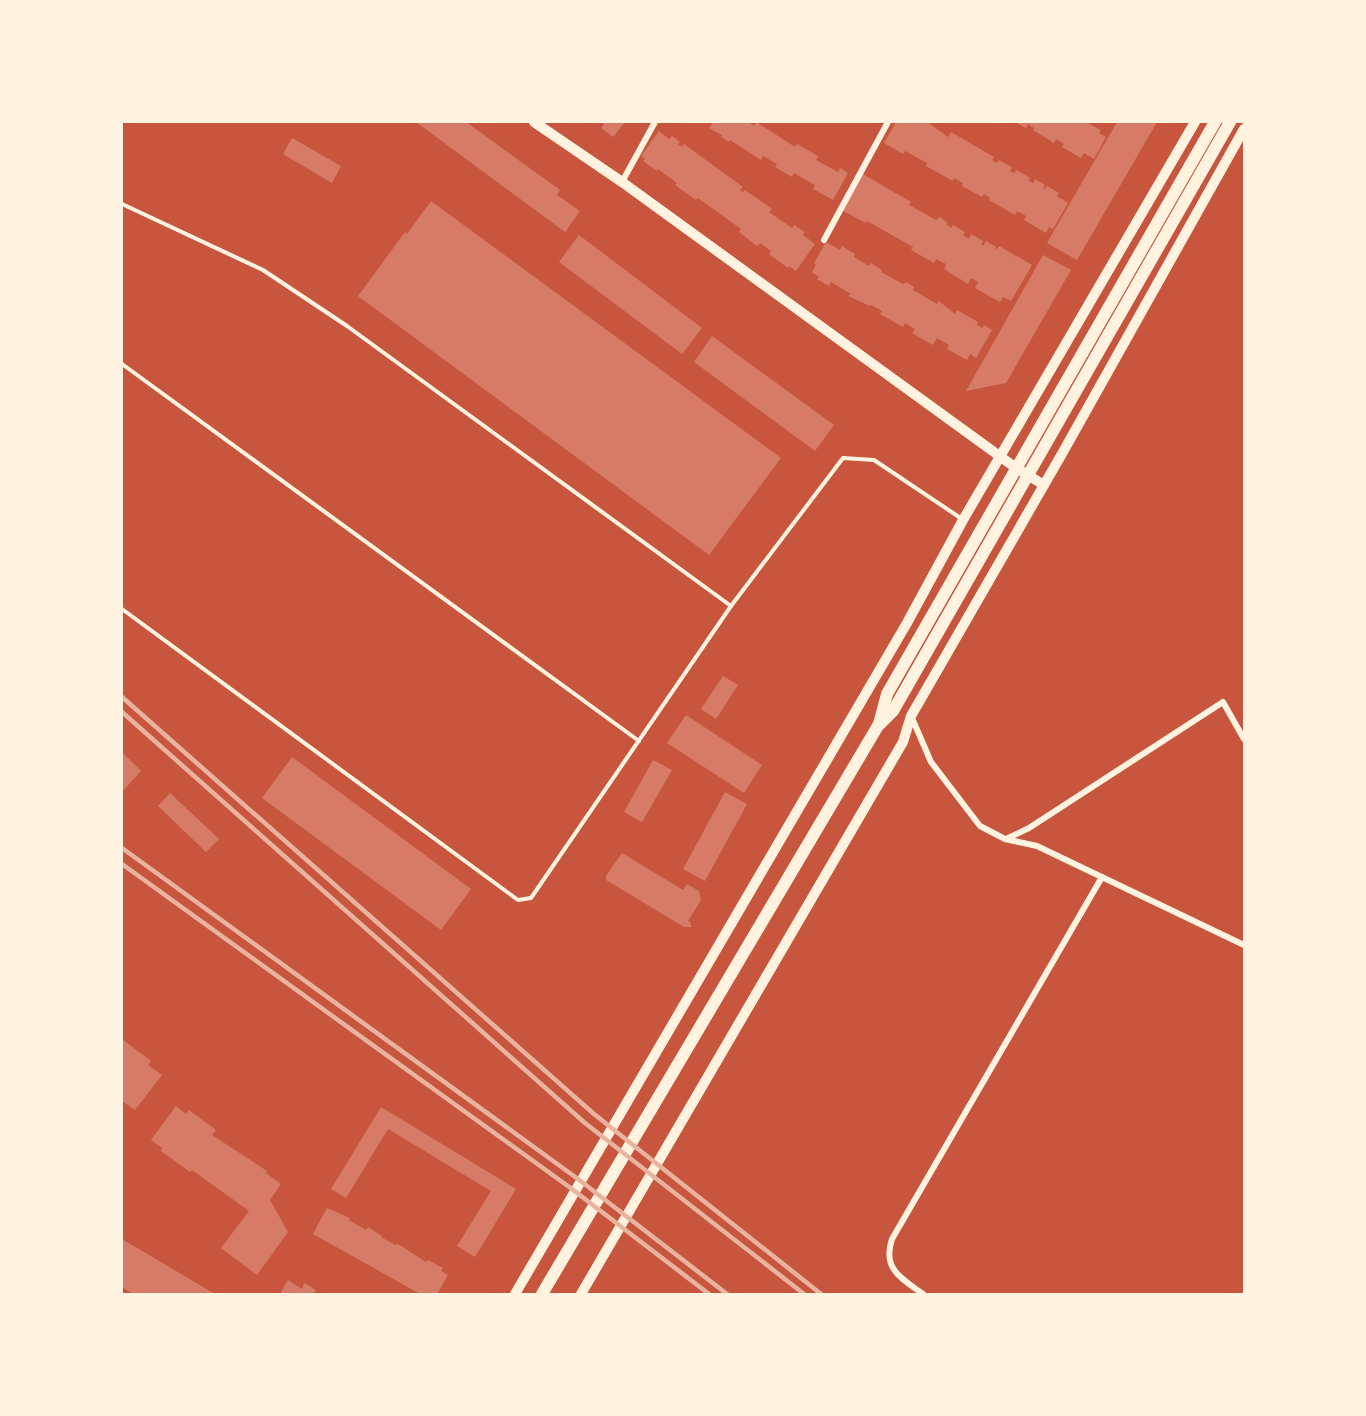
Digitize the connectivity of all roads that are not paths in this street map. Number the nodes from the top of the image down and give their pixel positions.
1 (534, 122) edge
2 (656, 122) edge
3 (888, 122) edge
4 (1195, 122) edge
5 (1215, 122) edge
6 (1230, 122) edge
7 (1245, 129) edge
8 (622, 182) junction
9 (122, 204) edge
10 (824, 240) dead end
11 (122, 364) edge
12 (1000, 456) junction
13 (1016, 468) junction
14 (1028, 475) junction
15 (1044, 485) junction
16 (963, 520) junction
17 (731, 606) junction
18 (122, 609) edge
19 (911, 716) junction
20 (879, 724) junction
21 (1245, 739) edge
22 (639, 741) junction
23 (1005, 839) junction
24 (1102, 877) junction
25 (1245, 945) edge
26 (515, 1294) edge
27 (542, 1294) edge
28 (581, 1294) edge
29 (923, 1294) edge

1 - 8 street
2 - 8 street
3 - 10 street
4 - 12 street
5 - 13 main road
6 - 14 main road
7 - 15 street
8 - 12 street
9 - 17 lane
11 - 22 lane
12 - 13 street
12 - 16 street
13 - 14 street
13 - 20 main road
14 - 15 street
14 - 20 main road
15 - 19 street
16 - 17 lane
16 - 26 street
17 - 22 lane
18 - 22 lane
19 - 23 street
19 - 28 street
20 - 27 main road
21 - 23 street
23 - 24 street
24 - 25 street
24 - 29 street

